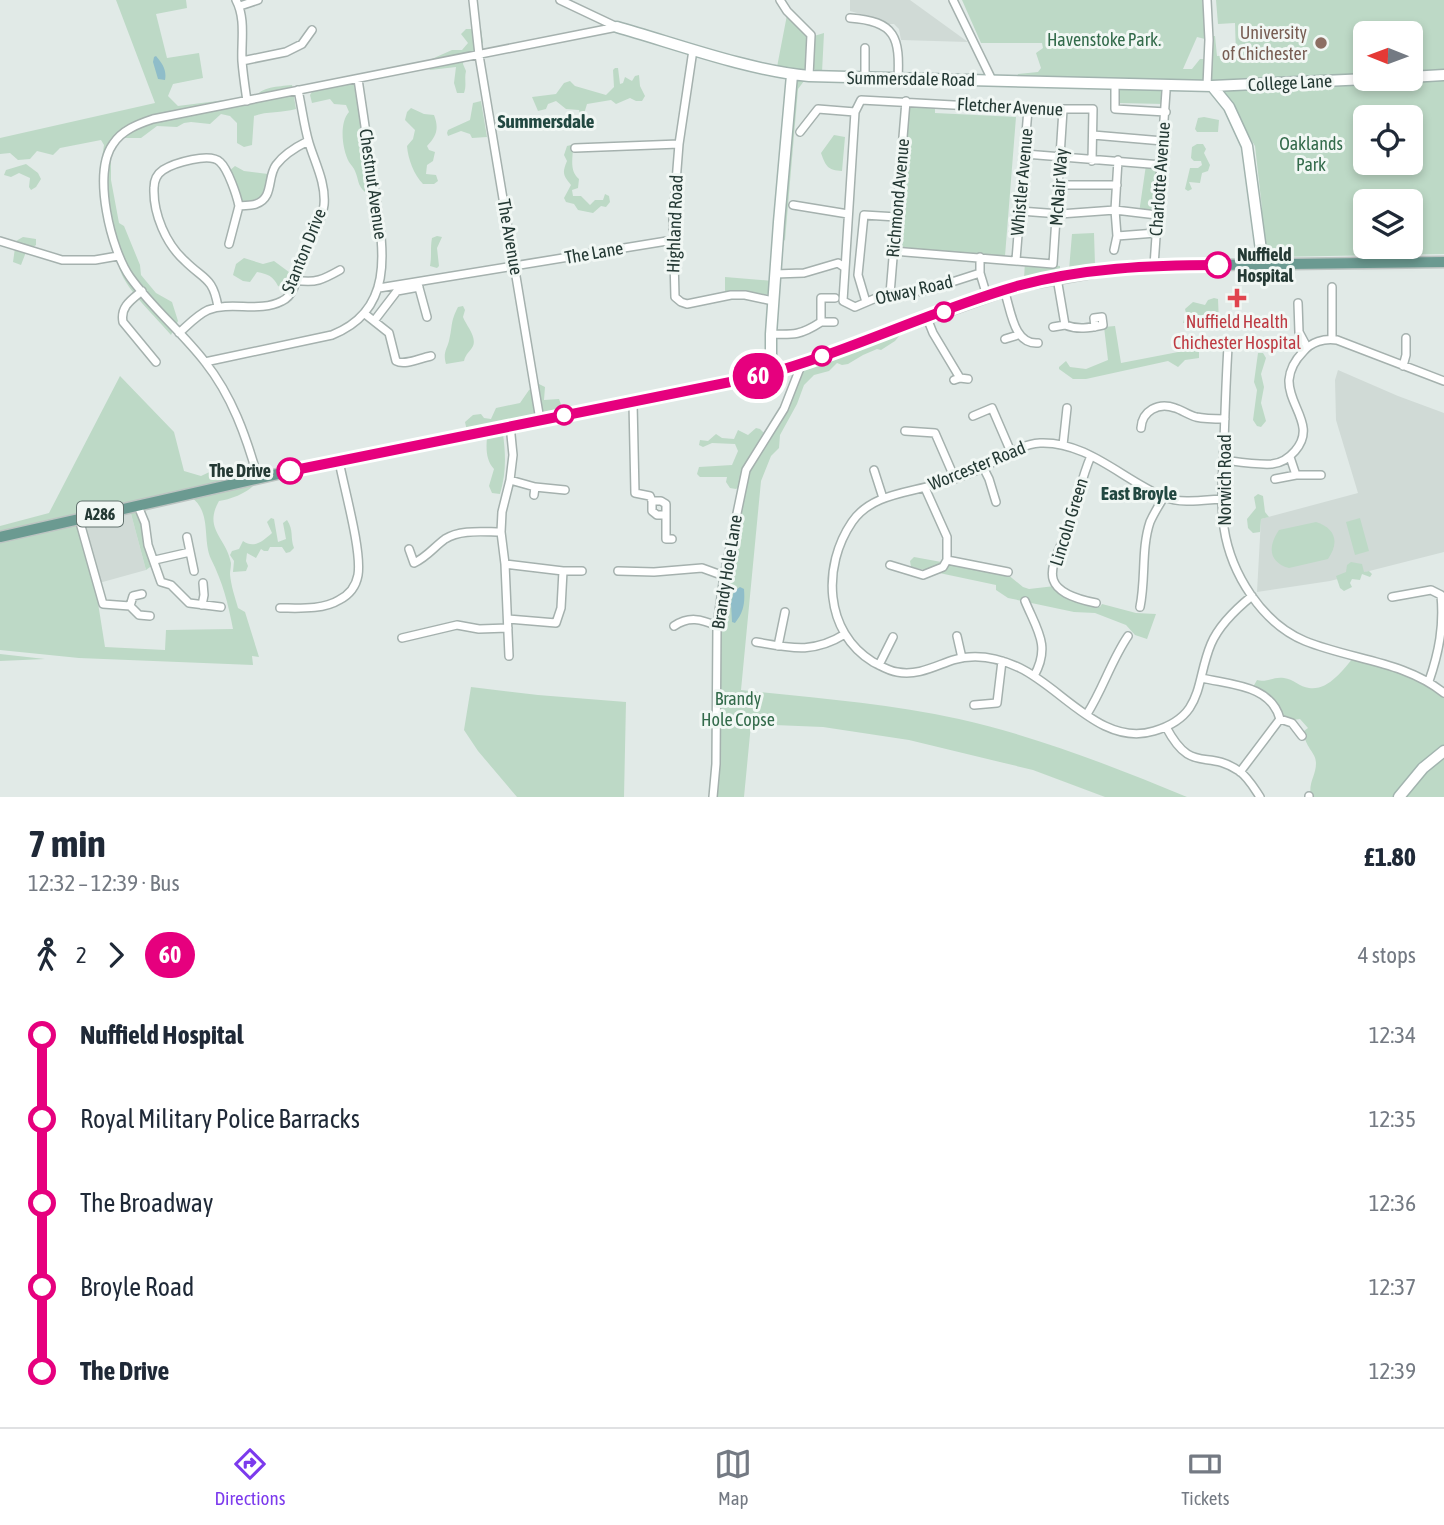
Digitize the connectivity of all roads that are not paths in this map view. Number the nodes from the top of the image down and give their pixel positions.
1 (258, 0) edge
2 (473, 0) edge
3 (560, 0) edge
4 (780, 0) edge
5 (953, 0) edge
6 (1207, 0) edge
7 (238, 3) edge
8 (850, 18) dead end
9 (617, 27) junction
10 (312, 30) dead end
11 (865, 48) dead end
12 (693, 50) junction
13 (478, 55) junction
14 (242, 61) junction
15 (792, 75) junction
16 (1444, 75) edge
17 (809, 76) junction
18 (1423, 76) edge
19 (864, 78) junction
20 (358, 79) junction
21 (898, 79) junction
22 (992, 80) junction
23 (1353, 80) edge
24 (1209, 86) junction
25 (1115, 89) dead end
26 (298, 90) junction
27 (1166, 91) dead end
28 (247, 101) junction
29 (906, 101) junction
30 (1028, 109) junction
31 (1063, 110) junction
32 (855, 112) junction
33 (1166, 112) junction
34 (800, 132) dead end
35 (1093, 135) junction
36 (308, 141) junction
37 (1163, 141) junction
38 (679, 144) junction
39 (578, 149) dead end
40 (1025, 154) junction
41 (1061, 158) junction
42 (1118, 160) junction
43 (1092, 161) junction
44 (1162, 165) junction
45 (1059, 184) junction
46 (1117, 185) junction
47 (793, 205) dead end
48 (239, 206) junction
49 (1115, 210) junction
50 (1020, 211) junction
51 (1057, 213) junction
52 (848, 214) junction
53 (1157, 215) junction
54 (897, 217) junction
55 (1156, 233) junction
56 (1117, 236) junction
57 (673, 240) junction
58 (0, 241) edge
59 (229, 244) dead end
60 (1114, 250) dead end
61 (894, 251) junction
62 (118, 256) junction
63 (980, 257) junction
64 (1016, 260) junction
65 (1444, 261) edge
66 (1053, 264) joint
67 (1263, 265) junction
68 (1154, 266) junction
69 (515, 267) junction
70 (844, 267) junction
71 (340, 270) dead end
72 (980, 273) junction
73 (775, 274) junction
74 (330, 275) junction
75 (1057, 278) junction
76 (296, 280) junction
77 (334, 284) dead end
78 (418, 284) junction
79 (1332, 287) dead end
80 (379, 288) junction
81 (1004, 290) junction
82 (142, 291) junction
83 (890, 295) junction
84 (987, 296) junction
85 (835, 298) dead end
86 (773, 300) junction
87 (866, 302) junction
88 (1298, 303) dead end
89 (218, 307) junction
90 (365, 314) junction
91 (427, 317) dead end
92 (927, 318) junction
93 (374, 321) junction
94 (834, 322) dead end
95 (821, 323) junction
96 (1065, 325) junction
97 (1053, 327) dead end
98 (1095, 327) dead end
99 (179, 333) junction
100 (771, 334) junction
101 (1018, 335) junction
102 (1406, 338) dead end
103 (1004, 339) dead end
104 (1332, 339) junction
105 (1228, 347) dead end
106 (1307, 347) junction
107 (1036, 353) dead end
108 (431, 356) dead end
109 (156, 362) dead end
110 (205, 362) junction
111 (802, 363) junction
112 (1403, 366) junction
113 (771, 373) junction
114 (961, 379) dead end
115 (1444, 381) edge
116 (633, 403) junction
117 (1067, 408) dead end
118 (973, 416) dead end
119 (1225, 419) junction
120 (540, 420) junction
121 (510, 425) junction
122 (1141, 428) dead end
123 (905, 431) dead end
124 (1063, 445) junction
125 (1011, 452) junction
126 (1091, 456) junction
127 (1290, 457) junction
128 (1224, 460) junction
129 (339, 461) junction
130 (983, 467) junction
131 (874, 470) dead end
132 (1296, 475) junction
133 (1321, 475) dead end
134 (258, 478) junction
135 (955, 479) junction
136 (1275, 479) dead end
137 (510, 480) junction
138 (925, 488) junction
139 (565, 489) dead end
140 (1164, 497) junction
141 (883, 498) junction
142 (1222, 499) junction
143 (996, 502) dead end
144 (138, 506) junction
145 (79, 519) junction
146 (501, 532) junction
147 (0, 537) edge
148 (187, 537) dead end
149 (672, 539) dead end
150 (409, 549) dead end
151 (190, 552) junction
152 (155, 560) junction
153 (947, 560) junction
154 (414, 563) junction
155 (505, 564) junction
156 (890, 565) dead end
157 (406, 566) dead end
158 (194, 571) dead end
159 (563, 571) junction
160 (582, 571) dead end
161 (618, 571) dead end
162 (1007, 572) dead end
163 (723, 576) junction
164 (203, 583) dead end
165 (142, 594) dead end
166 (1252, 596) junction
167 (1392, 597) dead end
168 (1025, 601) dead end
169 (1096, 603) dead end
170 (202, 605) junction
171 (130, 606) junction
172 (221, 607) dead end
173 (1140, 607) dead end
174 (280, 608) dead end
175 (785, 612) dead end
176 (150, 616) dead end
177 (508, 623) junction
178 (717, 626) junction
179 (680, 633) dead end
180 (845, 634) junction
181 (957, 636) dead end
182 (1128, 636) dead end
183 (893, 637) dead end
184 (402, 638) dead end
185 (756, 642) dead end
186 (778, 646) junction
187 (509, 656) dead end
188 (962, 658) junction
189 (1002, 660) junction
190 (1440, 661) edge
191 (878, 665) junction
192 (1034, 676) junction
193 (1202, 678) junction
194 (1429, 681) junction
195 (1444, 693) edge
196 (974, 705) dead end
197 (1087, 714) junction
198 (1280, 719) junction
199 (1166, 727) junction
200 (1303, 736) dead end
201 (1444, 751) edge
202 (1240, 772) junction
203 (713, 797) edge
204 (1260, 797) edge
205 (1399, 797) edge

1 - 7 street
2 - 13 street, The Avenue
3 - 9 street
4 - 17 street
5 - 22 street
6 - 24 street
7 - 14 street
8 - 21 street
9 - 12 street, Summersdale Road
9 - 13 street
10 - 14 street
11 - 19 street
12 - 15 street, Summersdale Road
12 - 38 street, Highland Road
13 - 20 street
13 - 69 street, The Avenue
14 - 28 street
15 - 17 street, Summersdale Road
15 - 73 street
16 - 18 street
17 - 19 street, Summersdale Road
19 - 21 street, Summersdale Road
20 - 26 street
20 - 80 street, Chestnut Avenue
21 - 22 street, Summersdale Road
22 - 24 street, Summersdale Road
23 - 24 street, College Lane
24 - 67 street
25 - 33 street
26 - 28 street
26 - 36 street, Stanton Drive
27 - 33 street, Charlotte Avenue
28 - 62 street
29 - 30 street, Fletcher Avenue
29 - 32 street, Fletcher Avenue
29 - 54 street, Richmond Avenue
30 - 31 street, Fletcher Avenue
30 - 40 street, Whistler Avenue
31 - 35 street, Fletcher Avenue
31 - 41 street, McNair Way
32 - 34 street
32 - 52 street, Otway Road
33 - 37 street, Charlotte Avenue
35 - 37 street
35 - 43 street
36 - 48 street
36 - 76 street, Stanton Drive
37 - 44 street, Charlotte Avenue
38 - 39 street
38 - 57 street, Highland Road
40 - 41 street
40 - 50 street, Whistler Avenue
41 - 43 street
41 - 45 street, McNair Way
42 - 43 street
42 - 44 street
42 - 46 street
44 - 53 street, Charlotte Avenue
45 - 46 street
45 - 51 street, McNair Way
46 - 49 street
47 - 52 street
48 - 59 street
48 - 89 street
49 - 51 street
49 - 53 street
49 - 56 street
50 - 51 street
50 - 64 street, Whistler Avenue
51 - 66 street, McNair Way
52 - 70 street, Otway Road
53 - 55 street, Charlotte Avenue
54 - 61 street, Richmond Avenue
54 - 87 street
55 - 56 street
55 - 68 street, Charlotte Avenue
56 - 60 street
57 - 69 street, The Lane
57 - 86 street, Highland Road
58 - 62 street
61 - 63 street
61 - 83 street, Richmond Avenue
62 - 82 street
63 - 64 street
63 - 72 street
64 - 66 street, Whistler Avenue
65 - 67 main road, A286
67 - 68 main road, A286
68 - 75 main road, A286
69 - 78 street
69 - 120 street, The Avenue
70 - 73 street
70 - 87 street, Otway Road
71 - 74 street
72 - 83 street, Otway Road
72 - 84 street
73 - 86 street
74 - 76 street
74 - 77 street
75 - 81 main road, A286
75 - 96 street
76 - 89 street, Stanton Drive
78 - 80 street
78 - 91 street
78 - 93 street
79 - 104 street
80 - 90 street, Chestnut Avenue
81 - 84 main road, A286
81 - 101 street
82 - 99 street
82 - 109 street
83 - 87 street, Otway Road
84 - 92 main road, A286
85 - 95 street
86 - 100 street
88 - 106 street
89 - 99 street, Stanton Drive
90 - 93 street
90 - 110 street, Chestnut Avenue
92 - 111 main road, A286
92 - 114 street
93 - 108 street
94 - 95 street
95 - 100 street
96 - 97 street
96 - 98 street
99 - 110 street
100 - 113 street
101 - 103 street
101 - 107 street
102 - 112 street
104 - 106 street
104 - 112 street
105 - 119 street, Norwich Road
106 - 127 street
110 - 134 street
111 - 113 main road, A286
111 - 163 street, Brandy Hole Lane
112 - 115 street
113 - 116 main road, A286
116 - 120 main road, A286
116 - 149 street
117 - 124 street
118 - 125 street
119 - 122 street
119 - 128 street, Norwich Road
120 - 121 main road, A286
121 - 129 main road, A286
121 - 137 street
123 - 135 street
124 - 125 street, Worcester Road
124 - 126 street, Worcester Road
125 - 130 street, Worcester Road
126 - 140 street, Worcester Road
126 - 169 street, Lincoln Green
127 - 128 street
127 - 132 street
128 - 142 street, Norwich Road
129 - 134 main road, A286
129 - 174 street
130 - 135 street, Worcester Road
130 - 143 street
131 - 141 street
132 - 133 street
132 - 136 street
134 - 144 main road, A286
135 - 138 street, Worcester Road
137 - 139 street
137 - 146 street
138 - 141 street, Worcester Road
138 - 153 street
140 - 142 street, Worcester Road
140 - 173 street
141 - 180 street, Worcester Road
142 - 166 street, Norwich Road
144 - 145 main road, A286
144 - 152 street
145 - 147 main road, A286
145 - 171 street
146 - 154 street
146 - 155 street
148 - 151 street
150 - 154 street
151 - 152 street
151 - 158 street
152 - 170 street
153 - 156 street
153 - 162 street
154 - 157 street
155 - 159 street
155 - 177 street
159 - 160 street
159 - 177 street
161 - 163 street
163 - 178 street, Brandy Hole Lane
164 - 170 street
165 - 171 street
166 - 193 street
166 - 194 street, Norwich Road
167 - 190 street
168 - 192 street
170 - 172 street
171 - 176 street
175 - 186 street
177 - 184 street
177 - 187 street
178 - 179 street
178 - 203 street, Brandy Hole Lane
180 - 186 street
180 - 191 street, Worcester Road
181 - 188 street
182 - 197 street
183 - 191 street
185 - 186 street
188 - 189 street, Worcester Road
188 - 191 street, Worcester Road
189 - 192 street, Worcester Road
189 - 196 street
190 - 194 street
192 - 197 street, Worcester Road
193 - 198 street
193 - 199 street
194 - 195 street, Norwich Road
197 - 199 street, Worcester Road
198 - 200 street
198 - 202 street
199 - 202 street
201 - 205 street
202 - 204 street

